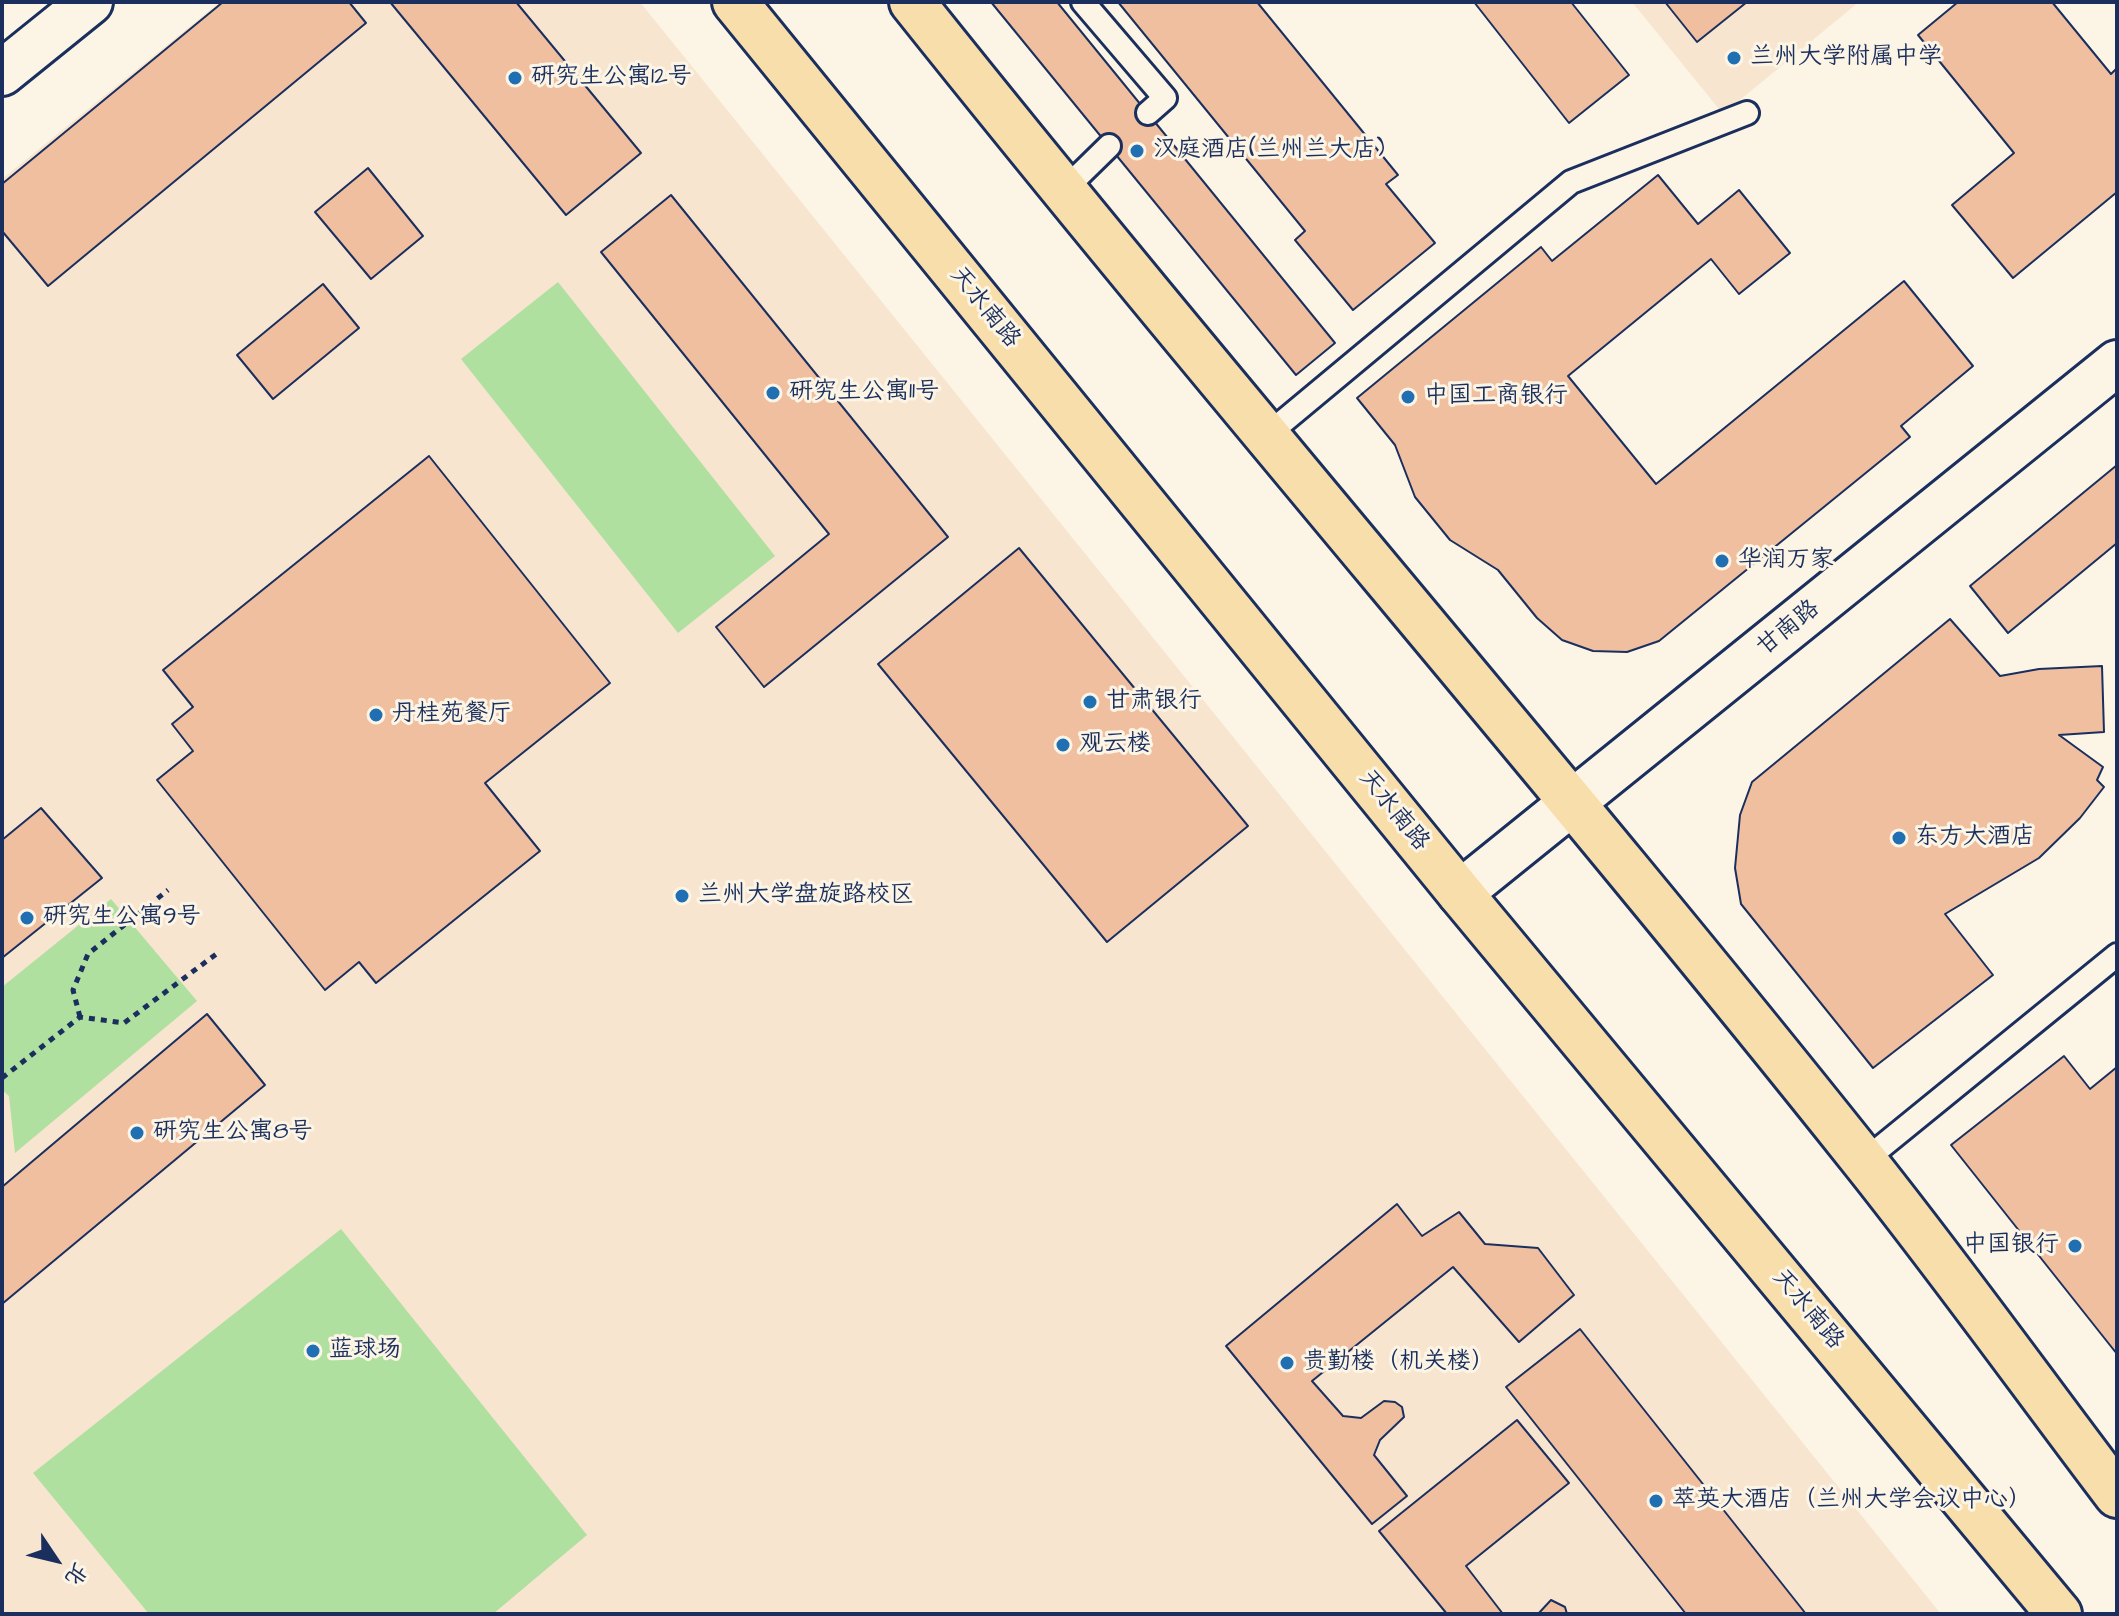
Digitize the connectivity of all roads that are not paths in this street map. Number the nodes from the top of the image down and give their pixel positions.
1 (90, 2) edge
2 (735, 2) edge
3 (912, 2) edge
4 (1083, 2) edge
5 (2, 73) edge
6 (1148, 113) dead end
7 (1747, 113) dead end
8 (1109, 146) dead end
9 (1063, 191) junction
10 (2117, 363) edge
11 (1267, 435) junction
12 (1574, 803) junction
13 (1460, 893) junction
14 (2117, 955) edge
15 (1864, 1161) junction
16 (2117, 1495) edge
17 (2059, 1614) edge

1 - 5 street
2 - 13 main road, 天水南路
3 - 9 main road
4 - 6 lane
7 - 11 lane
8 - 9 lane
9 - 11 main road
10 - 12 street, 甘南路
11 - 12 main road
12 - 13 street, 甘南路
12 - 15 main road
13 - 17 main road, 天水南路
14 - 15 lane
15 - 16 main road

